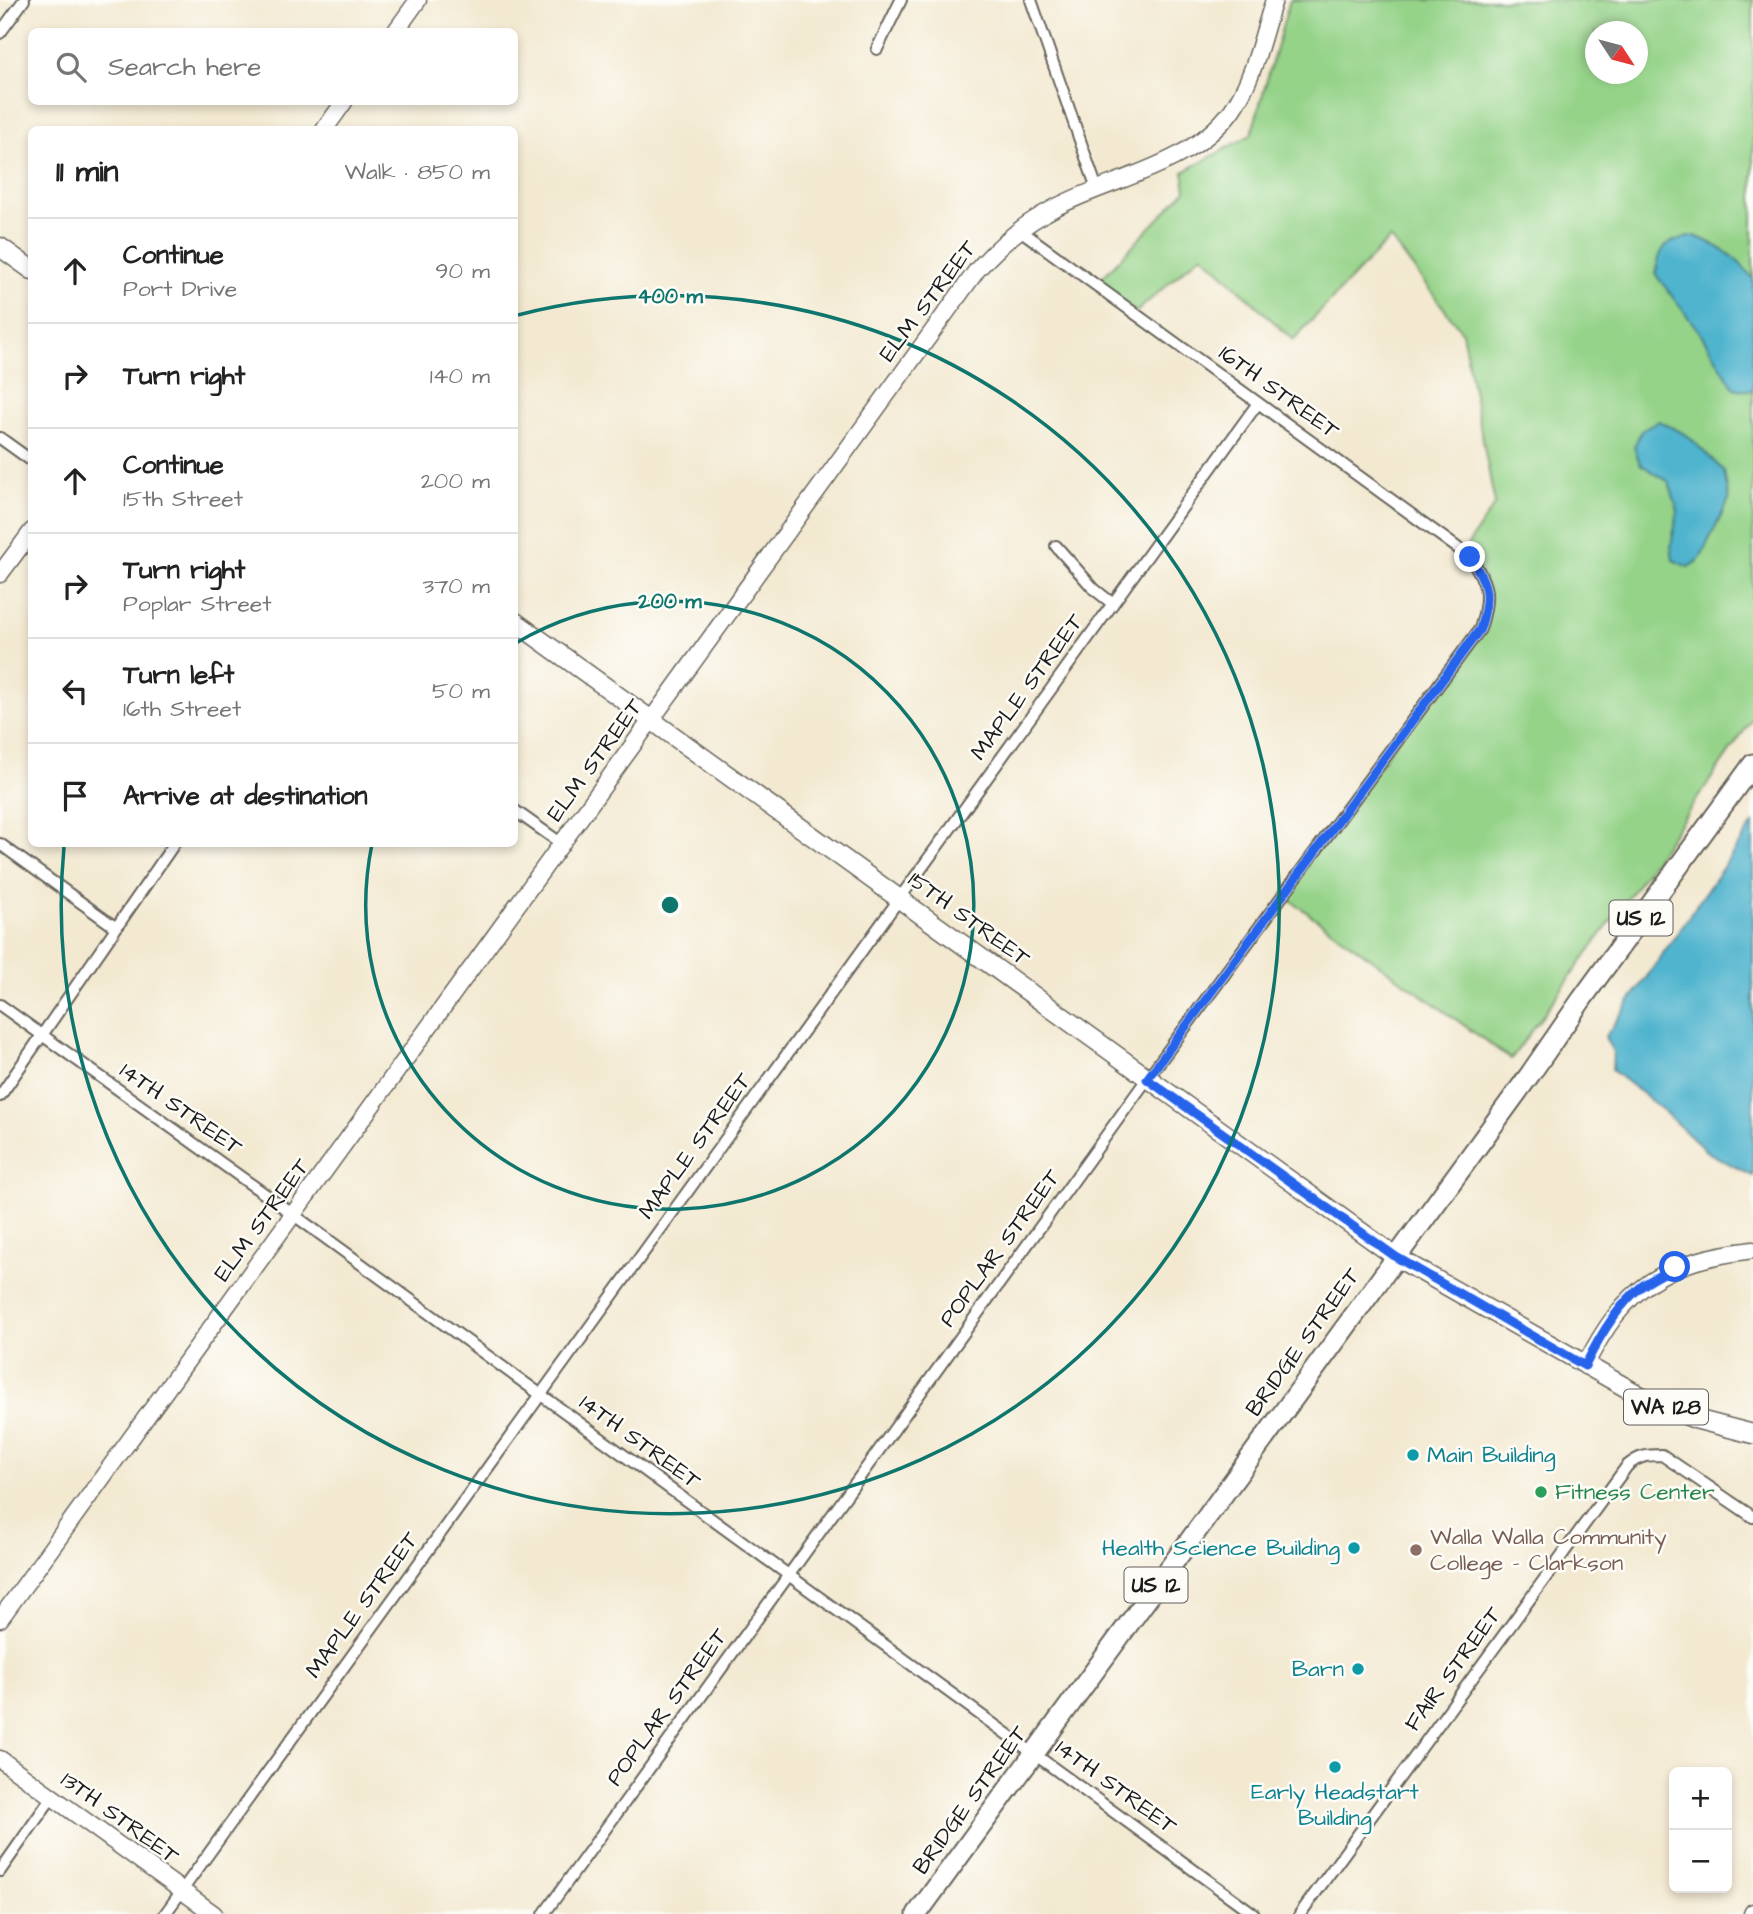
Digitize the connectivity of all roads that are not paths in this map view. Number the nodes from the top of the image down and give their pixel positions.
1 (24, 0) edge
2 (418, 0) edge
3 (901, 0) edge
4 (1031, 0) edge
5 (1274, 0) edge
6 (398, 28) edge
7 (0, 33) edge
8 (877, 49) dead end
9 (342, 105) edge
10 (327, 126) edge
11 (1097, 189) junction
12 (1020, 230) junction
13 (0, 247) edge
14 (28, 267) edge
15 (1258, 403) junction
16 (0, 438) edge
17 (28, 458) edge
18 (28, 536) edge
19 (1056, 546) dead end
20 (0, 575) edge
21 (1113, 604) junction
22 (1487, 607) joint
23 (518, 624) edge
24 (652, 720) junction
25 (1753, 764) edge
26 (518, 813) edge
27 (0, 844) edge
28 (562, 844) junction
29 (172, 847) edge
30 (899, 899) junction
31 (115, 927) junction
32 (0, 1005) edge
33 (43, 1036) junction
34 (1147, 1079) junction
35 (0, 1096) edge
36 (294, 1215) junction
37 (1753, 1250) edge
38 (1396, 1257) junction
39 (1585, 1366) junction
40 (539, 1395) junction
41 (1753, 1434) edge
42 (1753, 1517) edge
43 (788, 1575) junction
44 (0, 1619) edge
45 (1035, 1754) junction
46 (0, 1759) edge
47 (52, 1797) junction
48 (0, 1871) edge
49 (182, 1891) junction
50 (165, 1914) edge
51 (214, 1914) edge
52 (544, 1914) edge
53 (917, 1914) edge
54 (1254, 1914) edge
55 (1300, 1914) edge

1 - 7 street
2 - 6 main road
3 - 8 street
4 - 11 street
5 - 11 main road, ELM STREET
9 - 10 main road
11 - 12 main road, ELM STREET
12 - 15 street, 16TH STREET
12 - 24 main road, ELM STREET
13 - 14 main road
15 - 21 street, MAPLE STREET
15 - 22 street, 16TH STREET
16 - 17 street
18 - 20 main road
19 - 21 street
21 - 30 street, MAPLE STREET
22 - 34 street, POPLAR STREET
23 - 24 main road, 15TH STREET
24 - 28 main road, ELM STREET
24 - 30 main road, 15TH STREET
25 - 38 highway, BRIDGE STREET / US 12
26 - 28 street
27 - 31 street
28 - 36 main road, ELM STREET
29 - 31 street
30 - 34 main road, 15TH STREET
30 - 40 street, MAPLE STREET
31 - 33 street
32 - 33 street, 14TH STREET
33 - 35 street
33 - 36 street, 14TH STREET
34 - 38 main road, 15TH STREET
34 - 43 street, POPLAR STREET
36 - 40 street, 14TH STREET
36 - 44 main road, ELM STREET
37 - 39 main road
38 - 39 main road, WA 128
38 - 45 highway, BRIDGE STREET / US 12
39 - 41 main road, WA 128
40 - 43 street, 14TH STREET
40 - 49 street, MAPLE STREET
42 - 55 street, FAIR STREET
43 - 45 street, 14TH STREET
43 - 52 street, POPLAR STREET
45 - 53 highway, BRIDGE STREET / US 12
45 - 54 street, 14TH STREET
46 - 47 main road, 13TH STREET
47 - 48 street
47 - 49 main road, 13TH STREET
49 - 50 street, MAPLE STREET
49 - 51 main road, 13TH STREET

